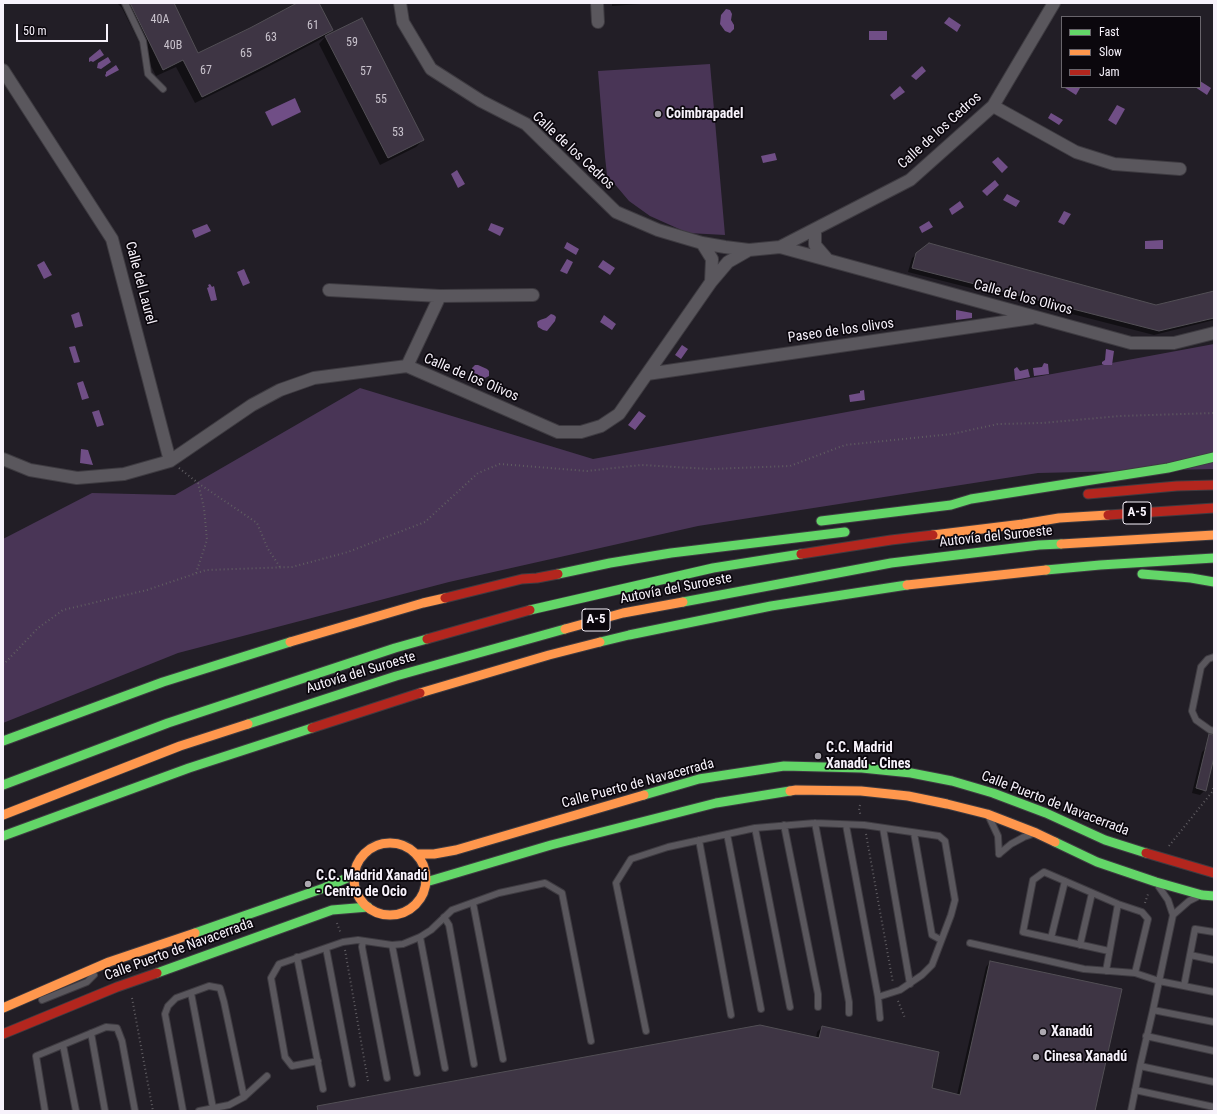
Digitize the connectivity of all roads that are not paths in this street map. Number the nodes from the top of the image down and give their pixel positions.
1 (125, 3) edge
2 (400, 3) edge
3 (597, 3) edge
4 (1054, 3) edge
5 (598, 22) dead end
6 (3, 70) edge
7 (163, 89) dead end
8 (993, 106) junction
9 (1180, 169) dead end
10 (815, 229) junction
11 (702, 243) junction
12 (780, 247) junction
13 (749, 250) junction
14 (827, 259) junction
15 (711, 282) junction
16 (330, 290) dead end
17 (533, 295) dead end
18 (440, 296) junction
19 (1038, 317) junction
20 (1214, 333) edge
21 (407, 366) junction
22 (648, 374) junction
23 (1214, 456) edge
24 (3, 459) edge
25 (173, 463) junction
26 (1214, 485) edge
27 (1082, 495) dead end
28 (1011, 502) dead end
29 (951, 505) junction
30 (1214, 508) edge
31 (1029, 515) dead end
32 (1059, 518) junction
33 (809, 523) dead end
34 (856, 531) dead end
35 (1214, 535) edge
36 (663, 545) dead end
37 (1214, 558) edge
38 (1046, 570) junction
39 (1131, 575) dead end
40 (1073, 576) dead end
41 (522, 579) junction
42 (1214, 582) edge
43 (1214, 657) edge
44 (1214, 731) edge
45 (3, 741) edge
46 (3, 785) edge
47 (987, 814) junction
48 (3, 815) edge
49 (815, 823) junction
50 (846, 824) junction
51 (784, 825) junction
52 (755, 828) junction
53 (883, 828) junction
54 (914, 833) junction
55 (727, 834) junction
56 (1036, 834) junction
57 (3, 836) edge
58 (699, 840) junction
59 (416, 854) junction
60 (1214, 873) edge
61 (354, 875) junction
62 (1065, 881) junction
63 (426, 882) junction
64 (1156, 882) junction
65 (1092, 893) junction
66 (1202, 895) junction
67 (1214, 896) edge
68 (473, 902) junction
69 (1118, 904) junction
70 (368, 907) junction
71 (1173, 915) junction
72 (444, 917) junction
73 (1214, 932) edge
74 (420, 938) junction
75 (1051, 938) junction
76 (941, 940) junction
77 (363, 941) junction
78 (970, 943) dead end
79 (392, 945) junction
80 (1080, 945) junction
81 (326, 948) junction
82 (1109, 951) junction
83 (1190, 955) junction
84 (297, 957) junction
85 (1214, 960) edge
86 (109, 962) junction
87 (1106, 971) junction
88 (1135, 973) junction
89 (1159, 981) junction
90 (910, 984) junction
91 (1184, 986) junction
92 (191, 992) junction
93 (1214, 992) edge
94 (878, 997) junction
95 (38, 1002) dead end
96 (790, 1007) dead end
97 (3, 1008) edge
98 (818, 1008) dead end
99 (761, 1009) dead end
100 (1154, 1010) junction
101 (849, 1013) dead end
102 (731, 1015) dead end
103 (880, 1018) dead end
104 (1214, 1022) edge
105 (646, 1031) dead end
106 (91, 1033) junction
107 (3, 1034) edge
108 (1146, 1036) junction
109 (591, 1041) dead end
110 (63, 1045) junction
111 (1214, 1051) edge
112 (503, 1059) dead end
113 (318, 1061) junction
114 (474, 1064) dead end
115 (1140, 1066) junction
116 (445, 1068) dead end
117 (417, 1073) dead end
118 (267, 1076) dead end
119 (387, 1078) dead end
120 (1214, 1082) edge
121 (352, 1084) dead end
122 (323, 1089) dead end
123 (1135, 1090) junction
124 (244, 1097) junction
125 (213, 1108) junction
126 (1214, 1108) edge
127 (46, 1111) edge
128 (76, 1111) edge
129 (105, 1111) edge
130 (135, 1111) edge
131 (183, 1111) edge
132 (199, 1111) edge
133 (1131, 1111) edge

1 - 7 lane
2 - 11 street, Calle de los Cedros
3 - 5 street
4 - 8 street, Calle de los Cedros
6 - 25 street, Calle del Laurel
8 - 9 street
8 - 10 street, Calle de los Cedros
10 - 12 street, Calle de los Cedros
10 - 14 street
11 - 13 street, Calle de los Cedros
11 - 15 street
12 - 13 street
12 - 14 street, Calle de los Olivos
13 - 15 street, Calle de los Olivos
14 - 19 street, Calle de los Olivos
15 - 22 street, Calle de los Olivos
16 - 18 street
17 - 18 street
18 - 21 street
19 - 20 street, Calle de los Olivos
19 - 22 street, Paseo de los olivos
21 - 22 street, Calle de los Olivos
21 - 25 street, Calle de los Olivos
23 - 29 main road
24 - 25 street, Calle de los Olivos
26 - 27 main road
28 - 29 main road
29 - 33 main road
30 - 32 main road, Autovía del Suroeste / A-5
31 - 32 main road
32 - 46 main road, Autovía del Suroeste / A-5
34 - 41 main road
35 - 48 main road, Autovía del Suroeste / A-5
36 - 41 main road
37 - 38 main road
38 - 40 main road
38 - 57 main road
39 - 42 main road
41 - 45 main road
43 - 44 lane
47 - 56 main road
47 - 56 lane
47 - 63 main road
49 - 50 lane
49 - 51 lane
49 - 101 lane
50 - 53 lane
50 - 94 lane
51 - 52 lane
51 - 98 lane
52 - 55 lane
52 - 96 lane
53 - 54 lane
53 - 90 lane
54 - 76 lane
54 - 76 lane
55 - 58 lane
55 - 99 lane
56 - 64 main road
58 - 102 lane
58 - 105 lane
59 - 60 main road, Calle Puerto de Navacerrada
59 - 61 main road
59 - 63 main road
61 - 70 main road
61 - 86 main road, Calle Puerto de Navacerrada
62 - 65 lane
62 - 75 lane
62 - 75 lane
63 - 70 main road
64 - 66 main road
64 - 71 lane
65 - 69 lane
65 - 80 lane
66 - 67 main road
66 - 71 lane
68 - 72 lane
68 - 109 lane
68 - 112 lane
69 - 82 lane
69 - 88 lane
70 - 107 main road, Calle Puerto de Navacerrada
71 - 89 lane
72 - 74 lane
72 - 114 lane
73 - 83 lane
74 - 79 lane
74 - 116 lane
75 - 80 lane
76 - 90 lane
77 - 79 lane
77 - 81 lane
77 - 119 lane
78 - 87 lane
79 - 117 lane
80 - 82 lane
81 - 84 lane
81 - 121 lane
82 - 87 lane
83 - 85 lane
83 - 91 lane
84 - 113 lane
84 - 113 lane
86 - 95 lane, Calle Puerto de Navacerrada
86 - 97 main road, Calle Puerto de Navacerrada
87 - 88 lane
88 - 89 lane
89 - 91 lane
89 - 100 lane
90 - 94 lane
91 - 93 lane
92 - 124 lane
92 - 125 lane
92 - 131 lane
94 - 103 lane
100 - 104 lane
100 - 108 lane
106 - 110 lane
106 - 129 lane
106 - 130 lane
108 - 111 lane
108 - 115 lane
110 - 127 lane
110 - 128 lane
113 - 122 lane
115 - 120 lane
115 - 123 lane
118 - 124 lane
123 - 126 lane
123 - 133 lane
124 - 125 lane
125 - 132 lane

